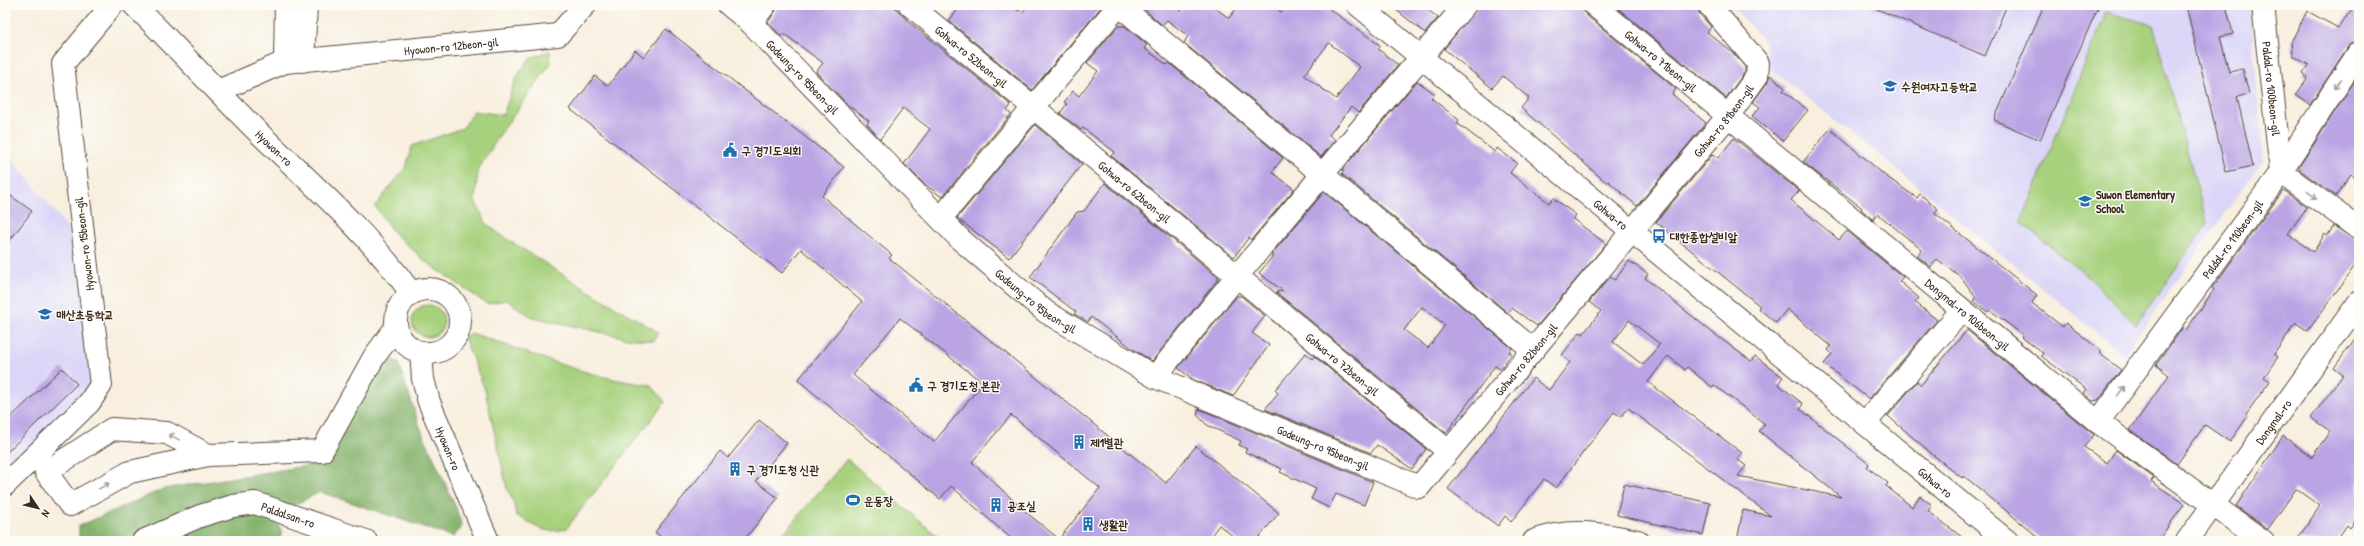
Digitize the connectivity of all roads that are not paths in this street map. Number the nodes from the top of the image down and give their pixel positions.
1 (112, 5) edge
2 (286, 5) edge
3 (306, 5) edge
4 (586, 5) edge
5 (729, 5) edge
6 (765, 5) edge
7 (910, 5) edge
8 (1119, 5) edge
9 (1358, 5) edge
10 (1465, 5) edge
11 (1594, 5) edge
12 (1709, 5) edge
13 (2263, 5) edge
14 (137, 6) edge
15 (751, 23) junction
16 (2359, 52) edge
17 (1421, 58) junction
18 (294, 62) junction
19 (218, 91) junction
20 (1034, 106) junction
21 (1728, 116) junction
22 (2281, 172) junction
23 (1322, 173) junction
24 (941, 218) junction
25 (2359, 229) edge
26 (1632, 233) junction
27 (1237, 276) junction
28 (410, 293) junction
29 (2359, 302) edge
30 (1962, 310) junction
31 (396, 327) junction
32 (1532, 349) junction
33 (421, 352) junction
34 (1155, 377) junction
35 (2098, 422) junction
36 (1865, 423) junction
37 (1448, 451) junction
38 (208, 455) junction
39 (5, 485) edge
40 (1419, 487) joint
41 (2213, 506) junction
42 (143, 541) edge
43 (366, 541) edge
44 (488, 541) edge
45 (1534, 541) edge
46 (1638, 541) edge
47 (2007, 541) edge
48 (2187, 541) edge
49 (2263, 541) edge

1 - 39 street, Hyowon-ro 15beon-gil
2 - 18 street
3 - 18 street
4 - 18 street, Hyowon-ro 12beon-gil
5 - 15 street, Godeung-ro 95beon-gil
6 - 15 street
7 - 20 street, Gohwa-ro 52beon-gil
8 - 20 street
8 - 23 street
9 - 17 street, Gohwa-ro
10 - 17 street
11 - 21 street, Gohwa-ro 71beon-gil
12 - 21 street, Gohwa-ro 81beon-gil
13 - 22 street, Paldal-ro 100beon-gil
14 - 19 street, Hyowon-ro
15 - 24 street, Godeung-ro 95beon-gil
16 -> 22 street, Paldal-ro 110beon-gil
17 - 23 street
17 - 26 street, Gohwa-ro
18 - 19 street, Hyowon-ro 12beon-gil
19 - 28 street, Hyowon-ro
20 - 24 street
20 - 27 street, Gohwa-ro 62beon-gil
21 - 26 street, Gohwa-ro 81beon-gil
21 - 30 street, Dongmal-ro 106beon-gil
22 -> 25 street
35 -> 22 street, Paldal-ro 110beon-gil
23 - 27 street
23 - 32 street
24 - 34 street, Godeung-ro 95beon-gil
26 - 32 street, Gohwa-ro 82beon-gil
26 - 36 street, Gohwa-ro
27 - 34 street
27 - 37 street, Gohwa-ro 72beon-gil
28 - 31 street
28 - 33 street
29 - 41 street, Dongmal-ro
30 - 35 street, Dongmal-ro 106beon-gil
30 - 36 street
31 - 33 street
31 - 38 street
32 - 37 street, Gohwa-ro 82beon-gil
33 - 44 street, Hyowon-ro
34 - 40 street, Godeung-ro 95beon-gil
35 - 41 street, Dongmal-ro 106beon-gil
36 - 47 street, Gohwa-ro
37 - 40 street, Gohwa-ro 82beon-gil
38 -> 38 street
41 - 48 street, Dongmal-ro
41 - 49 street, Dongmal-ro 106beon-gil
42 - 43 street, Paldalsan-ro
45 - 46 street

